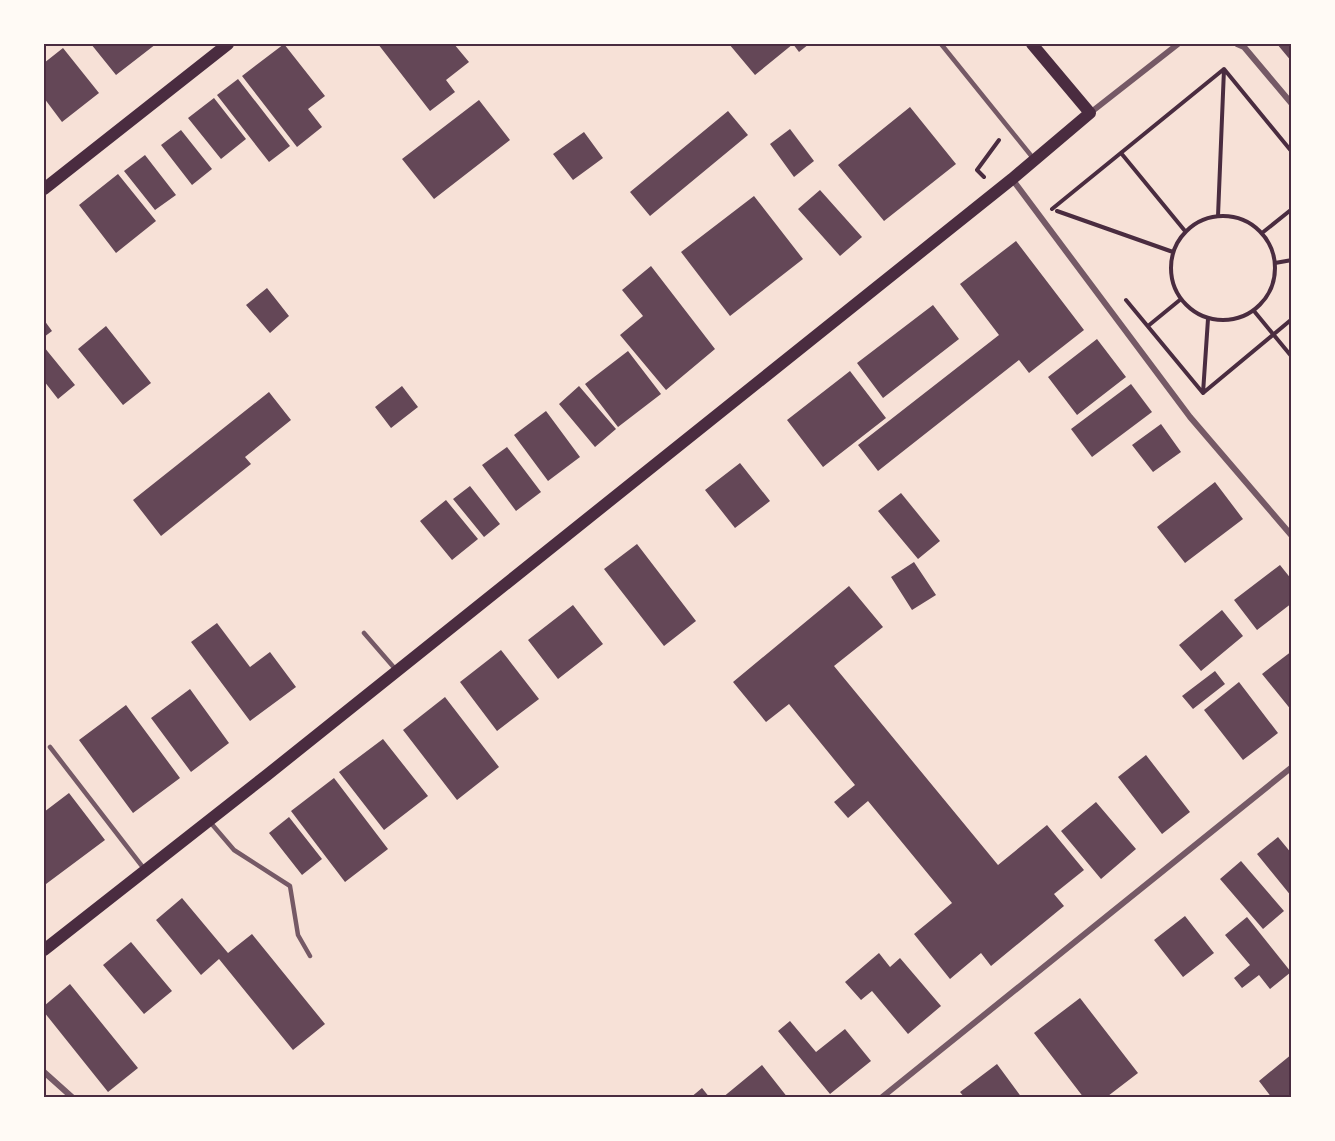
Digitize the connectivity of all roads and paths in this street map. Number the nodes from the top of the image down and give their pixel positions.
1 (228, 44) edge
2 (941, 44) edge
3 (1032, 44) edge
4 (1178, 44) edge
5 (1237, 44) edge
6 (1224, 69) junction
7 (1292, 104) edge
8 (1090, 113) junction
9 (1121, 152) junction
10 (1292, 152) edge
11 (1034, 160) junction
12 (1012, 179) junction
13 (44, 189) edge
14 (1052, 209) junction
15 (1292, 209) edge
16 (1218, 216) junction
17 (1059, 218) dead end
18 (1185, 231) junction
19 (1262, 233) junction
20 (1173, 252) junction
21 (1292, 260) edge
22 (1275, 263) junction
23 (1126, 299) dead end
24 (1181, 299) junction
25 (1254, 311) junction
26 (1208, 319) junction
27 (1292, 320) edge
28 (1148, 326) junction
29 (1274, 335) junction
30 (1292, 357) edge
31 (1203, 393) junction
32 (1292, 536) edge
33 (364, 633) dead end
34 (397, 671) junction
35 (50, 747) dead end
36 (1292, 767) edge
37 (208, 821) junction
38 (145, 870) junction
39 (44, 950) edge
40 (310, 956) dead end
41 (44, 1072) edge
42 (73, 1098) edge
43 (881, 1098) edge

1 - 13 main road
2 - 11 lane
3 - 8 main road
4 - 8 street
5 - 7 street
6 - 9 path
6 - 10 path
6 - 16 path
8 - 11 main road
9 - 14 path
9 - 18 path
11 - 12 main road
12 - 32 street
12 - 34 main road
14 - 17 path
14 - 20 path
15 - 19 path
16 - 18 path
16 - 19 path
18 - 20 path
19 - 22 path
20 - 24 path
21 - 22 path
22 - 25 path
23 - 28 path
24 - 26 path
24 - 28 path
25 - 26 path
25 - 29 path
26 - 31 path
27 - 29 path
28 - 31 path
29 - 30 path
29 - 31 path
33 - 34 lane
34 - 37 main road
35 - 38 lane
36 - 43 street
37 - 38 main road
37 - 40 lane
38 - 39 main road
41 - 42 street

